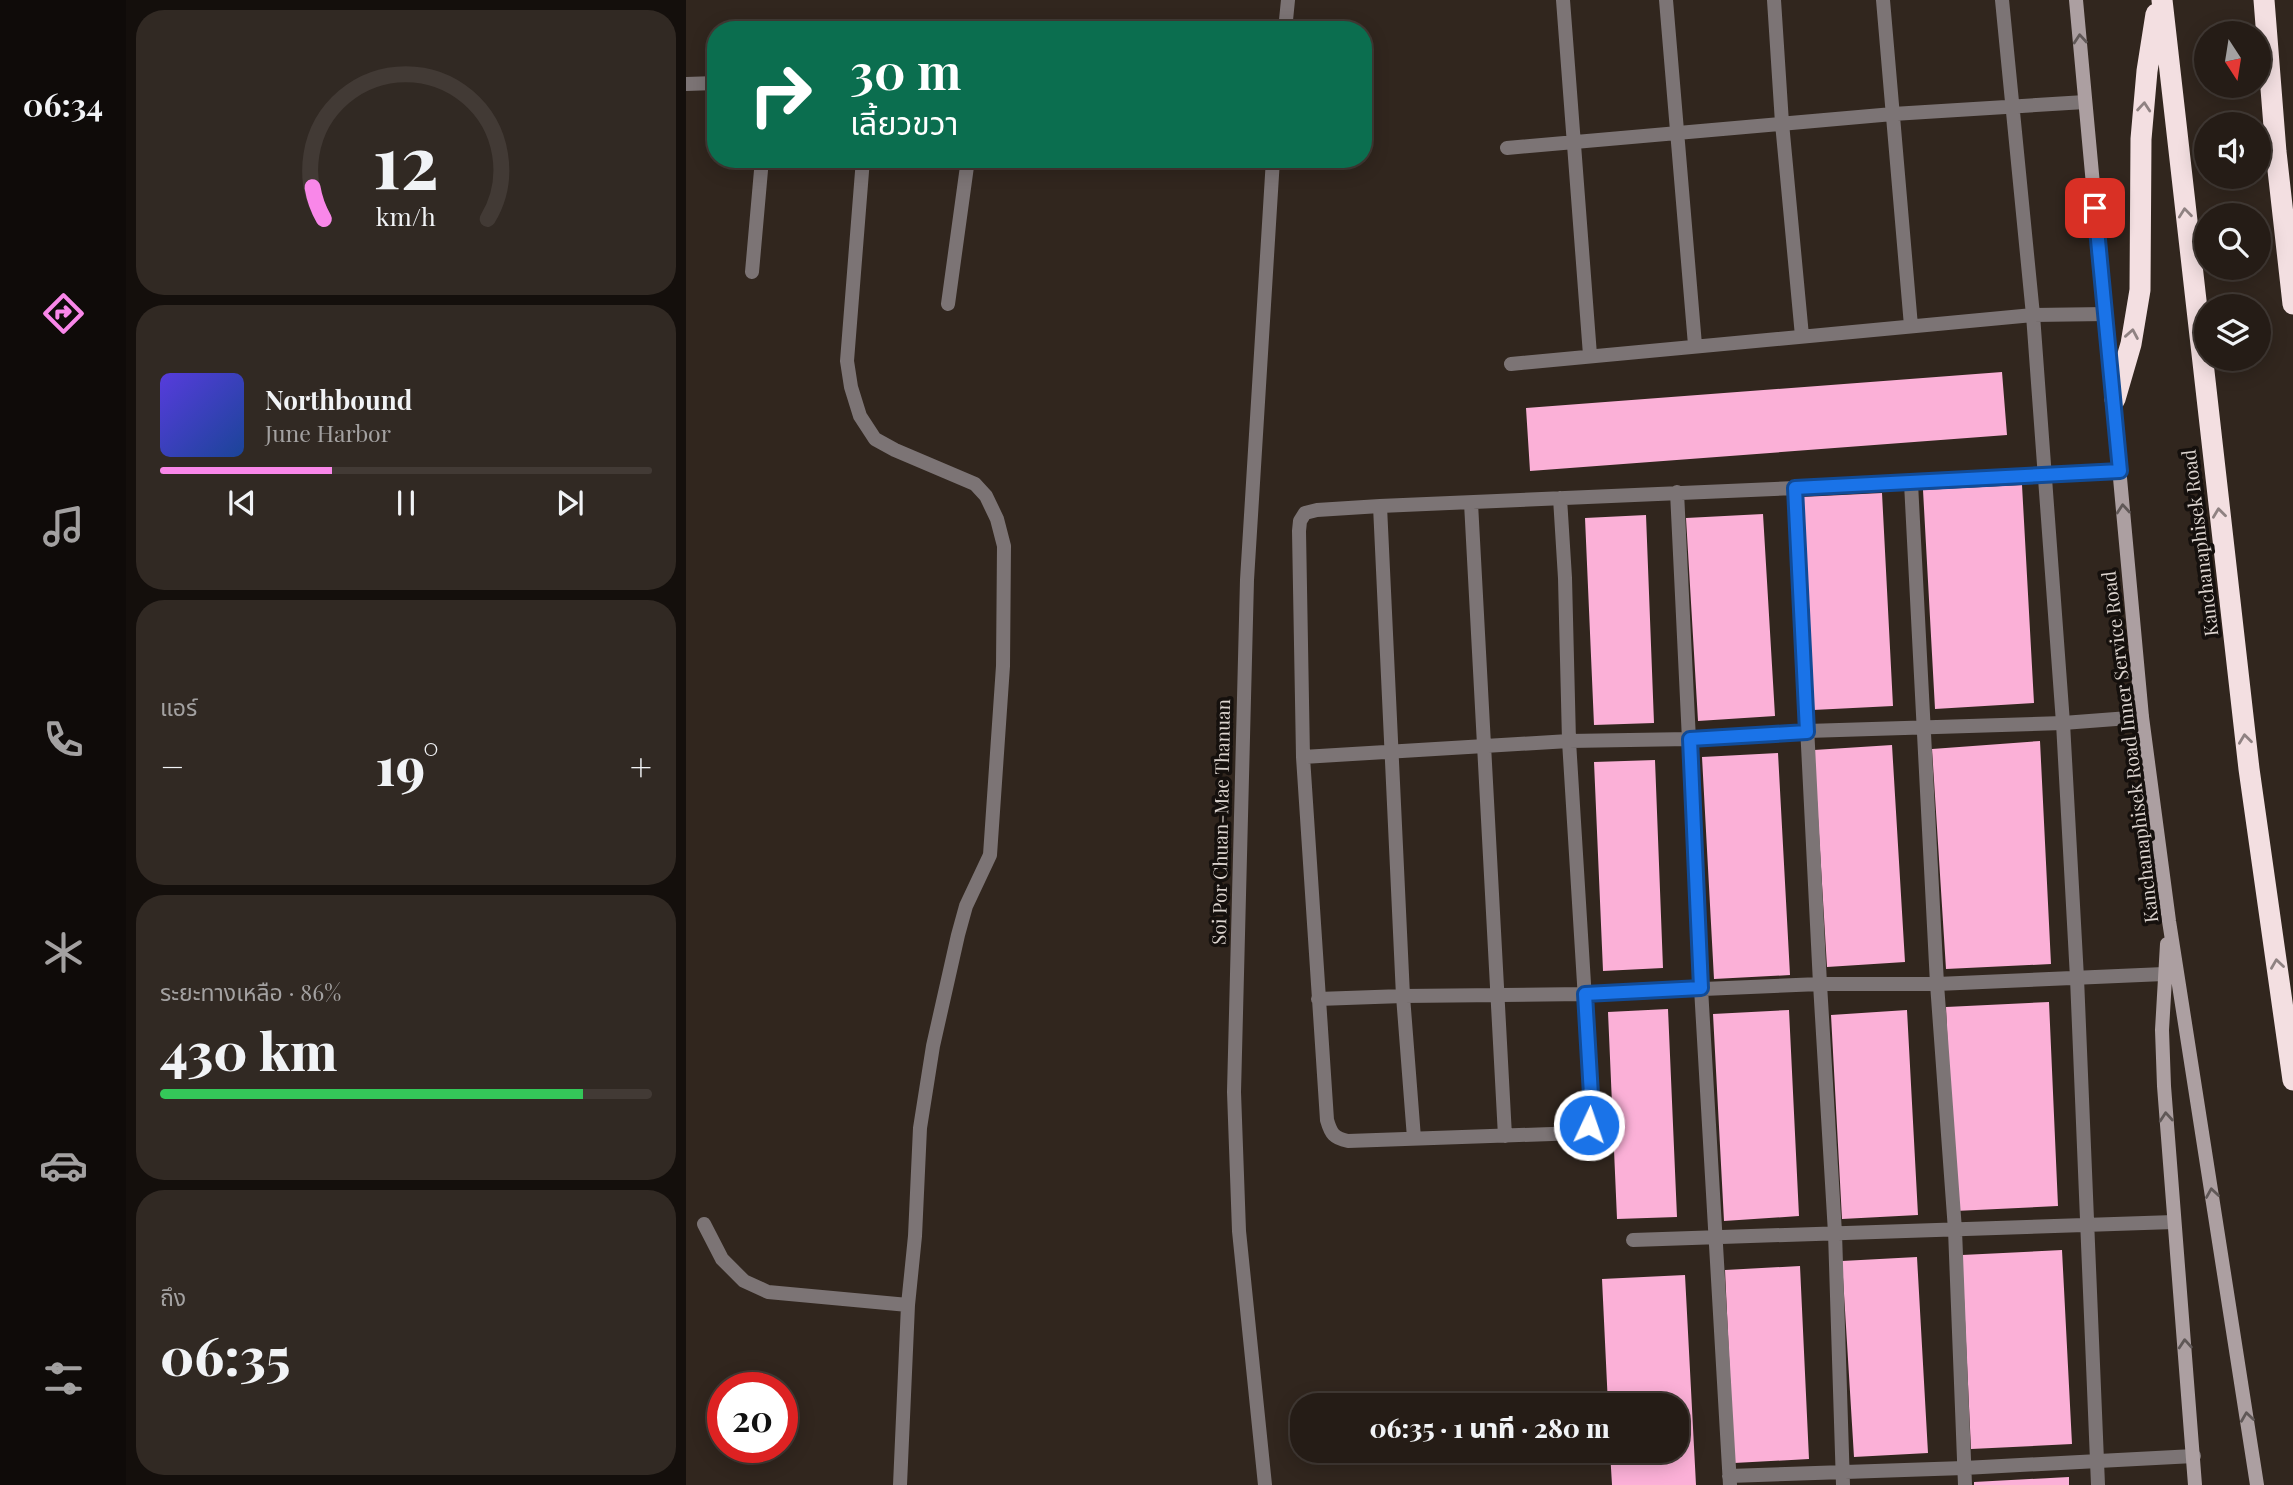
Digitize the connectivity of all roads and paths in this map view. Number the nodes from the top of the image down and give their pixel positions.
1 (1288, 0) edge
2 (1563, 0) edge
3 (1666, 0) edge
4 (1774, 0) edge
5 (1883, 0) edge
6 (2002, 0) edge
7 (2076, 0) edge
8 (2160, 0) edge
9 (2264, 0) edge
10 (1286, 21) edge
11 (707, 83) edge
12 (686, 84) edge
13 (2085, 102) junction
14 (2013, 106) junction
15 (1893, 114) junction
16 (1782, 123) junction
17 (1676, 132) junction
18 (1574, 141) junction
19 (1507, 148) dead end
20 (761, 168) edge
21 (862, 168) edge
22 (967, 168) edge
23 (1272, 168) edge
24 (752, 272) dead end
25 (948, 304) dead end
26 (2293, 304) edge
27 (2106, 314) junction
28 (2033, 315) junction
29 (1911, 326) junction
30 (1802, 336) junction
31 (1695, 345) junction
32 (1590, 355) junction
33 (1511, 364) dead end
34 (2115, 400) junction
35 (2120, 471) junction
36 (2046, 475) junction
37 (1911, 482) junction
38 (1795, 488) junction
39 (1677, 492) junction
40 (1560, 498) junction
41 (1471, 503) junction
42 (1380, 506) junction
43 (2142, 718) junction
44 (2063, 723) junction
45 (1926, 728) junction
46 (1807, 732) junction
47 (1690, 739) junction
48 (1569, 741) junction
49 (1485, 745) junction
50 (1391, 750) junction
51 (1303, 757) junction
52 (2169, 921) junction
53 (2164, 974) junction
54 (2077, 978) junction
55 (1937, 984) junction
56 (1820, 985) junction
57 (1701, 988) junction
58 (1585, 994) junction
59 (1403, 996) junction
60 (1499, 996) junction
61 (1318, 999) junction
62 (2293, 1080) edge
63 (1505, 1136) junction
64 (1414, 1138) junction
65 (2174, 1222) junction
66 (704, 1224) dead end
67 (2087, 1226) junction
68 (1955, 1230) junction
69 (1835, 1234) junction
70 (1715, 1237) junction
71 (1633, 1240) dead end
72 (908, 1305) junction
73 (2194, 1456) junction
74 (2096, 1460) junction
75 (1964, 1468) junction
76 (1843, 1479) edge
77 (1730, 1481) edge
78 (900, 1485) edge
79 (1265, 1485) edge
80 (1965, 1485) edge
81 (2098, 1485) edge
82 (2195, 1485) edge
83 (2257, 1485) edge

1 - 10 street
2 - 18 street
3 - 17 street
4 - 16 street
5 - 15 street
6 - 14 street
13 -> 7 main road, Kanchanaphisek Road Inner Service Road
34 -> 8 highway
62 -> 8 highway, Kanchanaphisek Road
9 - 26 highway
11 - 12 street
13 - 14 street
13 - 27 main road, Kanchanaphisek Road Inner Service Road
14 - 15 street
14 - 28 street
15 - 16 street
15 - 29 street
16 - 17 street
16 - 30 street
17 - 18 street
17 - 31 street
18 - 19 street
18 - 32 street
20 - 24 street
21 - 72 street
22 - 25 street
23 - 79 street, Soi Por Chuan-Mae Thanuan
27 - 28 street
27 - 34 main road, Kanchanaphisek Road Inner Service Road
28 - 29 street
28 - 36 street
29 - 30 street
30 - 31 street
31 - 32 street
32 - 33 street
34 - 35 main road, Kanchanaphisek Road Inner Service Road
35 - 36 street
43 -> 35 main road, Kanchanaphisek Road Inner Service Road
36 - 37 street
36 - 44 street
37 - 38 street
37 - 45 street
38 - 39 street
38 - 46 street
39 - 40 street
39 - 47 street
40 - 41 street
40 - 48 street
41 - 42 street
41 - 49 street
42 - 50 street
42 - 51 street
43 - 44 street
43 - 52 main road, Kanchanaphisek Road Inner Service Road
44 - 45 street
44 - 54 street
45 - 46 street
45 - 55 street
46 - 47 street
46 - 56 street
47 - 48 street
47 - 57 street
48 - 49 street
48 - 58 street
49 - 50 street
49 - 60 street
50 - 51 street
50 - 59 street
51 - 61 street
52 - 53 main road
83 -> 52 main road, Kanchanaphisek Road Inner Service Road
53 - 54 street
65 -> 53 main road
54 - 55 street
54 - 67 street
55 - 56 street
55 - 68 street
56 - 57 street
56 - 69 street
57 - 58 street
57 - 70 street
58 - 60 street
58 - 63 street
59 - 60 street
59 - 61 street
59 - 64 street
60 - 63 street
61 - 64 street
63 - 64 street
65 - 67 street
73 -> 65 main road
66 - 72 street
67 - 68 street
67 - 74 street
68 - 69 street
68 - 75 street
69 - 70 street
69 - 76 street
70 - 71 street
70 - 77 street
72 - 78 street
73 - 74 street
73 - 82 main road
74 - 75 street
74 - 81 street
75 - 76 street
75 - 80 street
76 - 77 street

